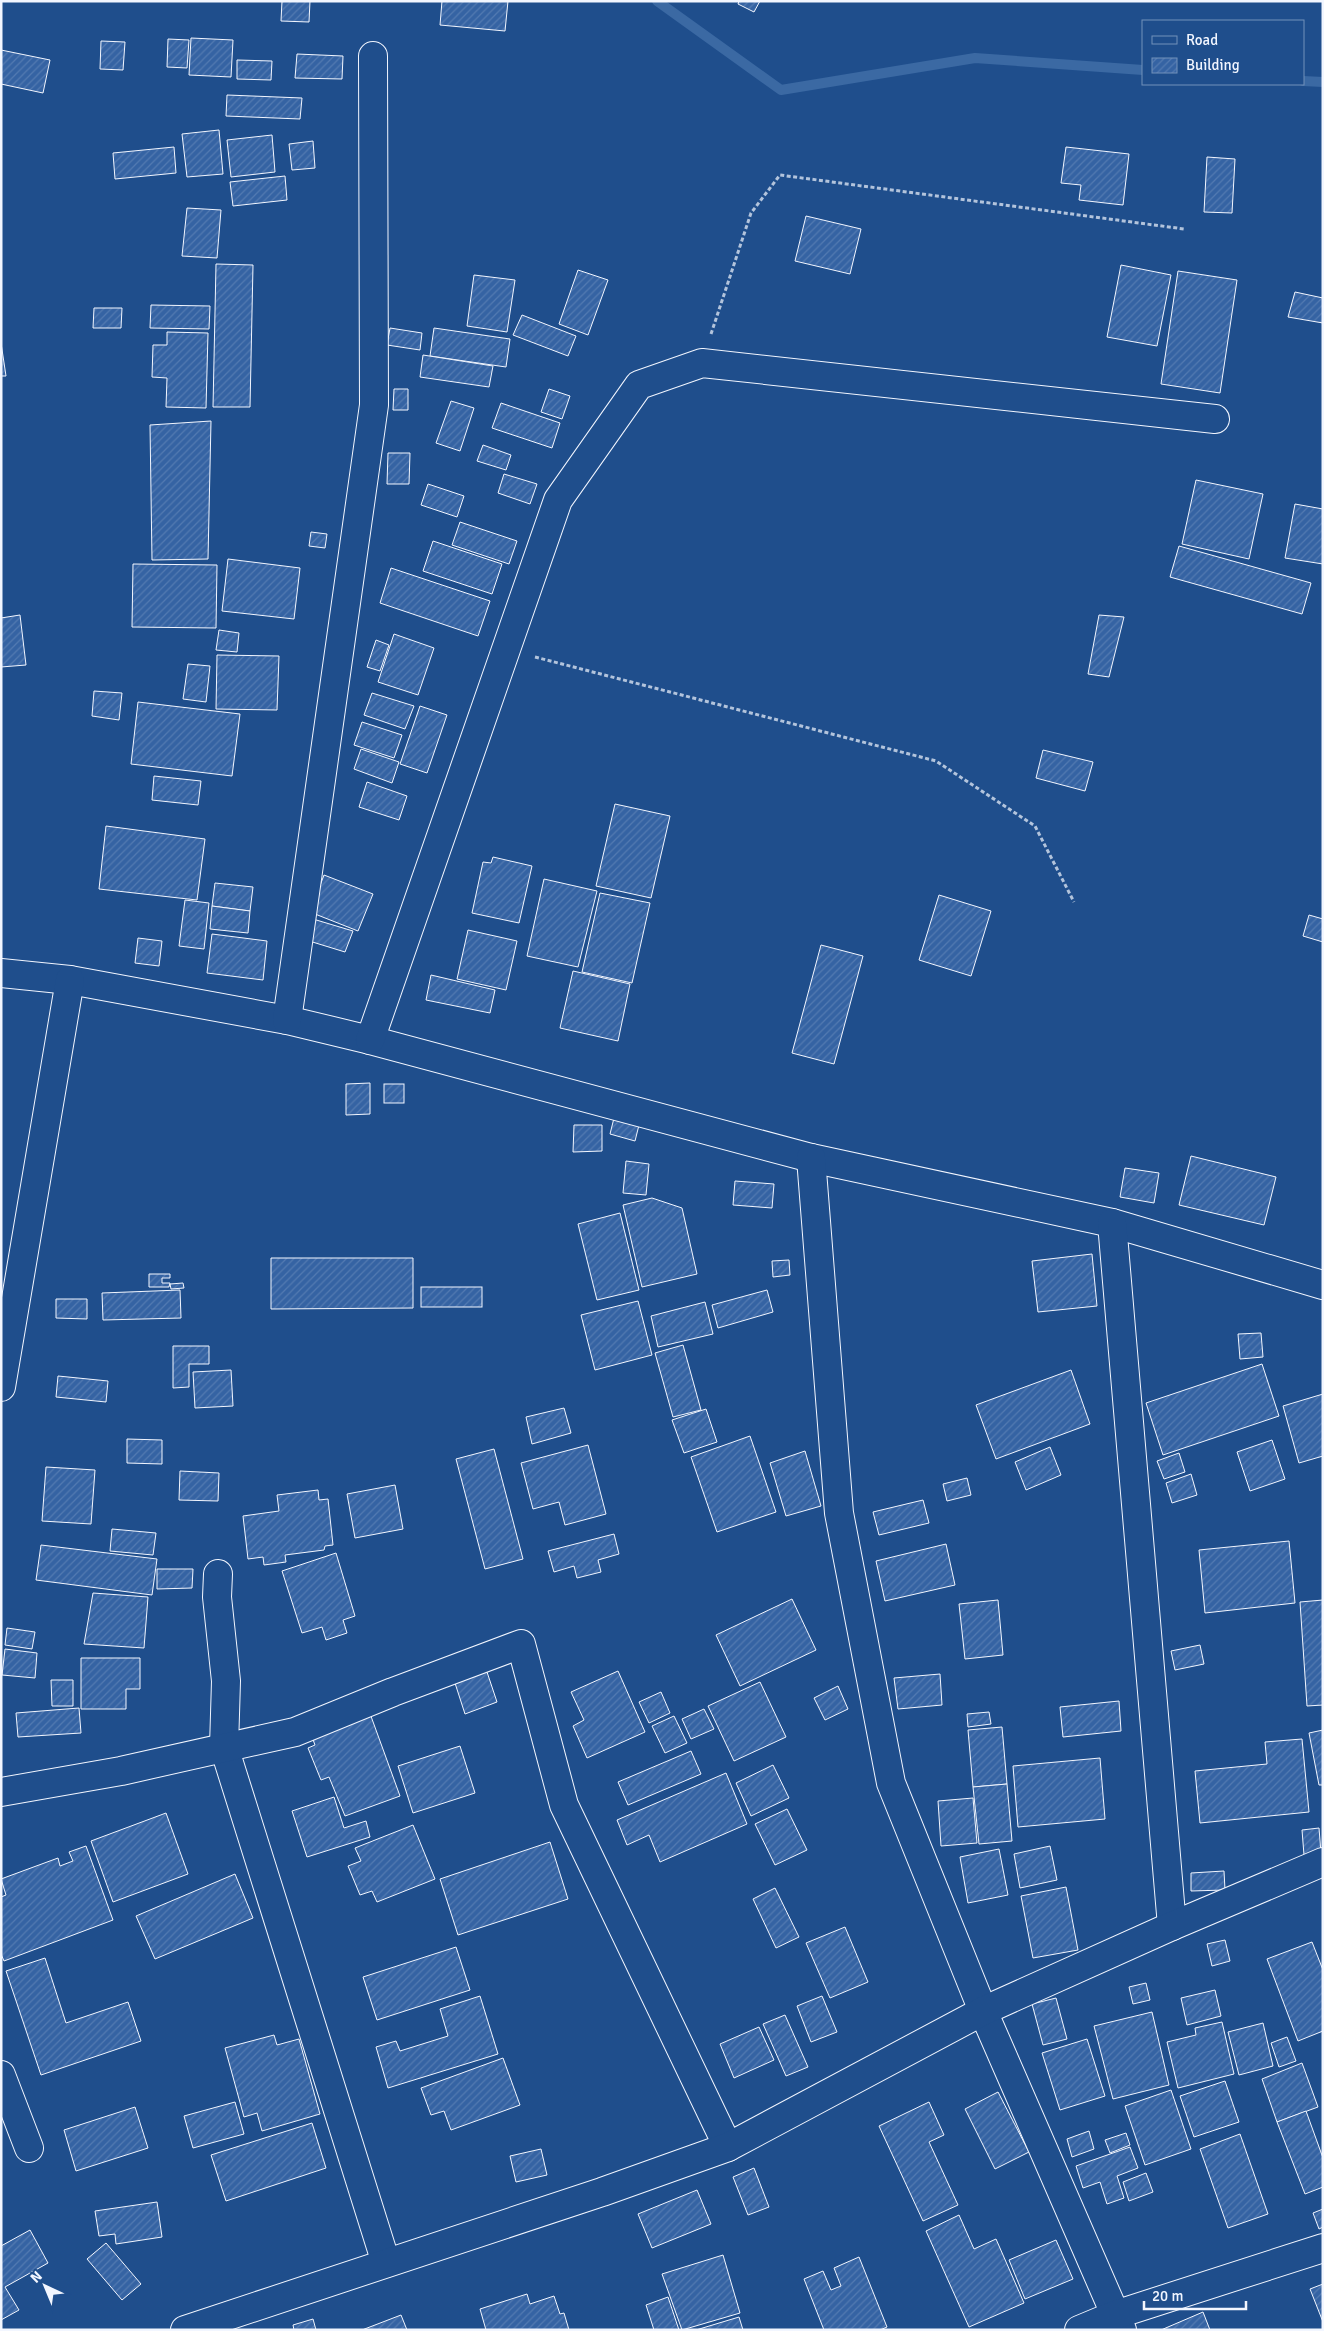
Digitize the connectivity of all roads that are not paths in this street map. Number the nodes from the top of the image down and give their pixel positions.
1 (373, 56) dead end
2 (1215, 419) dead end
3 (1, 973) edge
4 (70, 980) junction
5 (287, 1020) junction
6 (370, 1040) junction
7 (811, 1158) junction
8 (1112, 1223) junction
9 (1323, 1285) edge
10 (1, 1387) edge
11 (218, 1574) dead end
12 (224, 1747) junction
13 (1, 1792) edge
14 (1323, 1862) edge
15 (1172, 1926) junction
16 (983, 2011) junction
17 (1, 2075) edge
18 (728, 2147) junction
19 (29, 2148) dead end
20 (1323, 2248) edge
21 (386, 2263) junction
22 (1118, 2322) edge
23 (185, 2330) edge
24 (1079, 2330) edge

1 - 5 street
2 - 6 street
3 - 4 street
4 - 5 street
4 - 10 street
5 - 6 street
6 - 7 street
7 - 8 street
7 - 16 street
8 - 9 street
8 - 15 street
11 - 12 street
12 - 13 street
12 - 18 street
12 - 21 street
14 - 15 street
15 - 16 street
16 - 18 street
16 - 22 street
17 - 19 street
18 - 21 street
20 - 22 street
21 - 23 street
22 - 24 street

